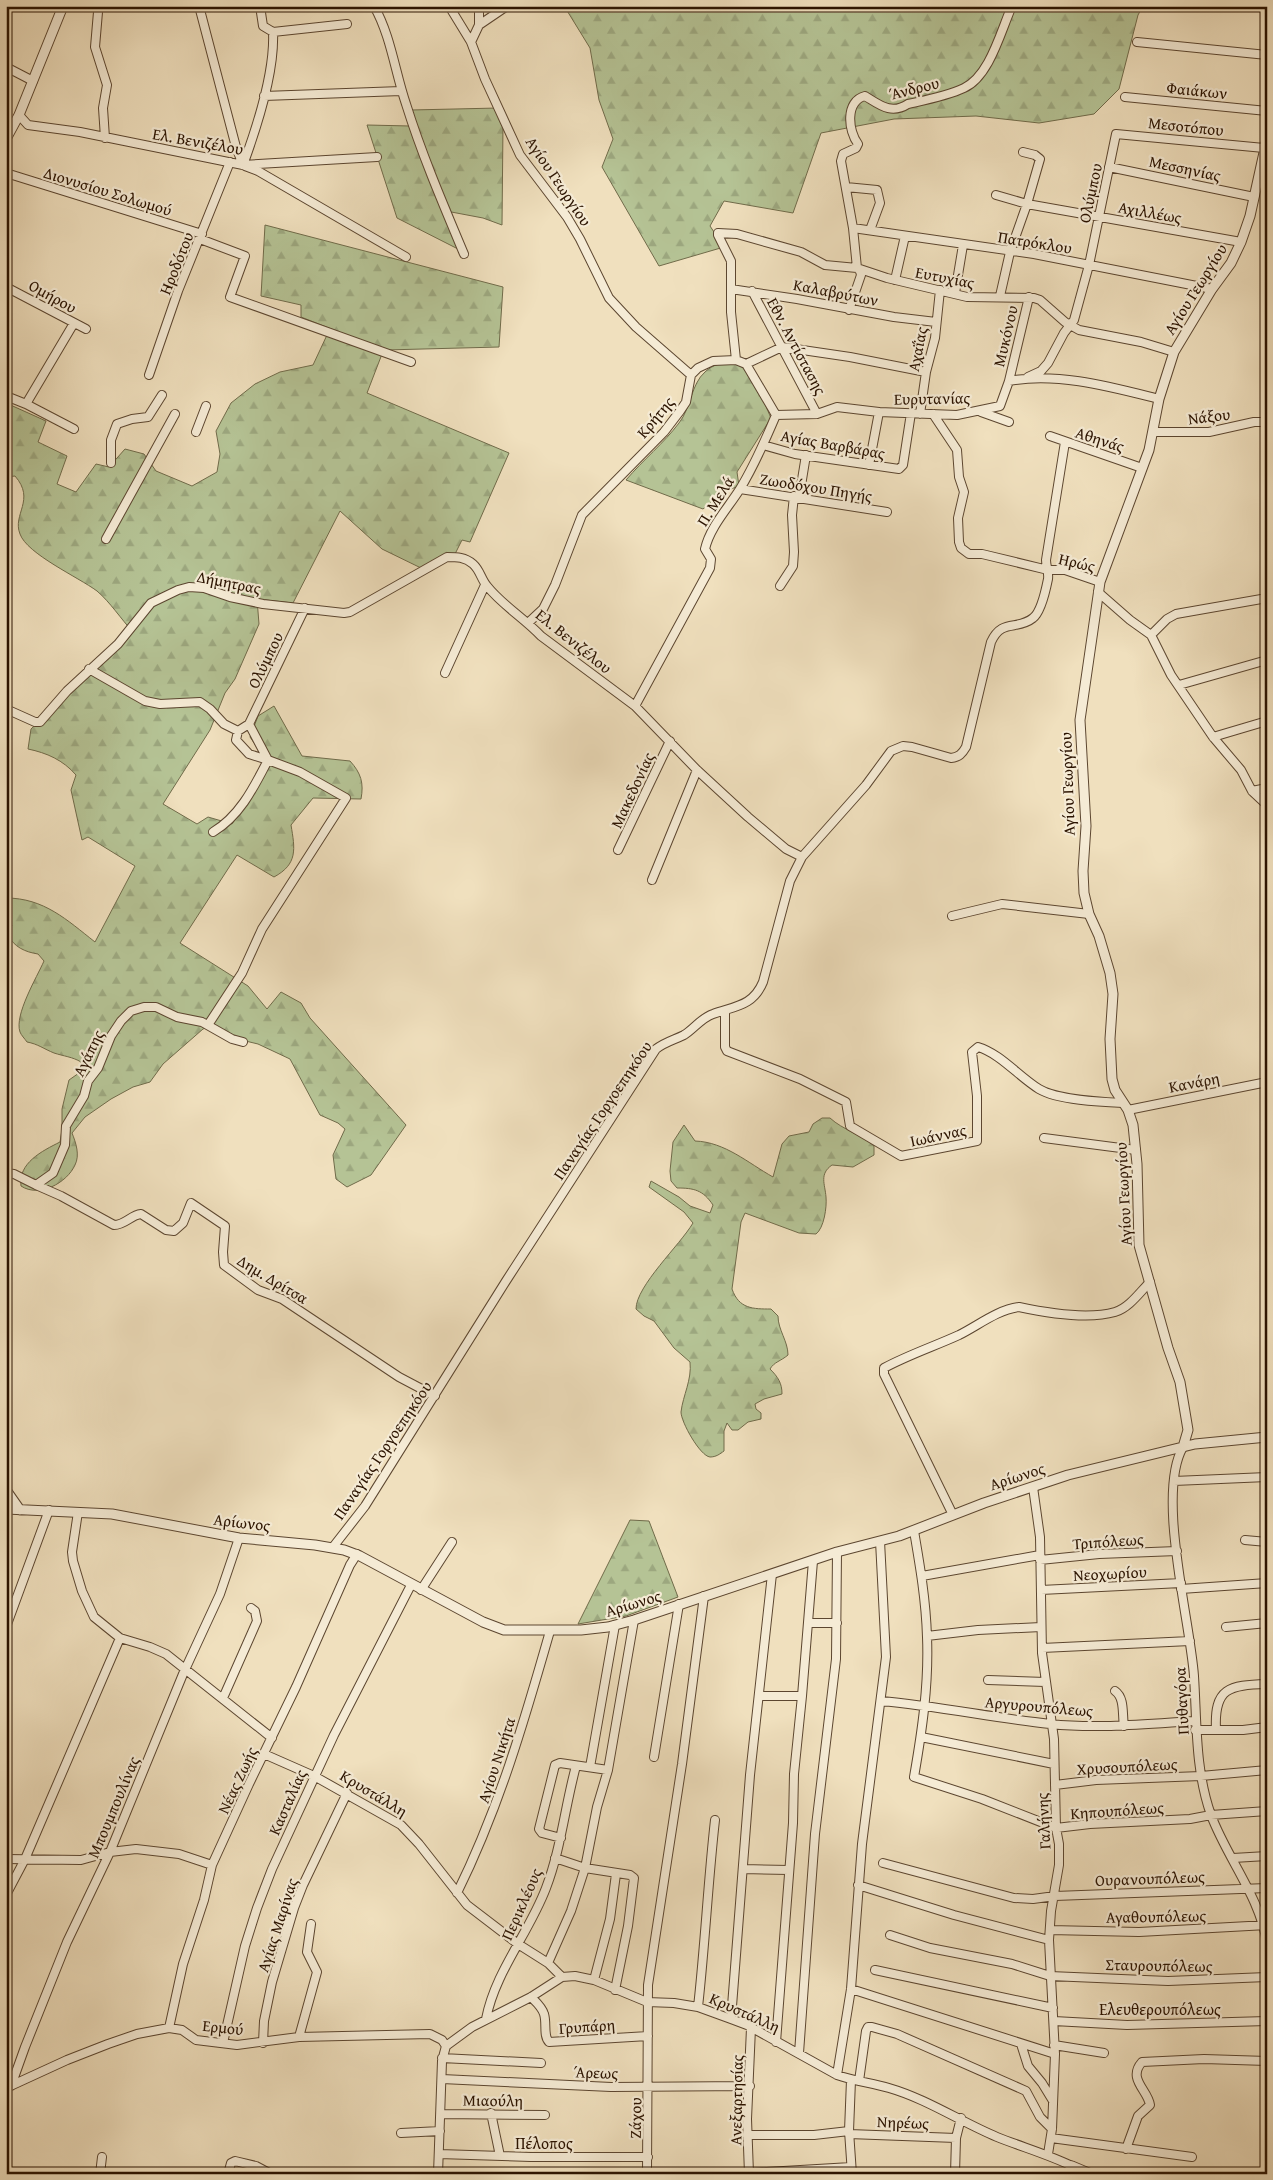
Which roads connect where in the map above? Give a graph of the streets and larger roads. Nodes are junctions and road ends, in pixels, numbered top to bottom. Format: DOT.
graph roads {
  1 [pos="63,6"];
  2 [pos="199,6"];
  3 [pos="260,6"];
  4 [pos="374,6"];
  5 [pos="449,6"];
  6 [pos="479,6"];
  7 [pos="507,6"];
  8 [pos="1012,6"];
  9 [pos="98,12"];
  10 [pos="347,24"];
  11 [pos="479,25"];
  12 [pos="273,32"];
  13 [pos="471,42"];
  14 [pos="1137,42"];
  15 [pos="1267,55"];
  16 [pos="6,67"];
  17 [pos="33,81"];
  18 [pos="401,91"];
  19 [pos="264,96"];
  20 [pos="1125,97"];
  21 [pos="1267,111"];
  22 [pos="19,115"];
  23 [pos="105,138"];
  24 [pos="6,139"];
  25 [pos="1113,143"];
  26 [pos="1265,144"];
  27 [pos="1023,152"];
  28 [pos="377,157"];
  29 [pos="230,162"];
  30 [pos="243,165"];
  31 [pos="1110,167"];
  32 [pos="6,173"];
  33 [pos="846,187"];
  34 [pos="996,195"];
  35 [pos="1254,197"];
  36 [pos="1028,204"];
  37 [pos="1099,217"];
  38 [pos="853,228"];
  39 [pos="870,230"];
  40 [pos="201,236"];
  41 [pos="905,236"];
  42 [pos="1241,242"];
  43 [pos="963,245"];
  44 [pos="1010,252"];
  45 [pos="464,254"];
  46 [pos="406,258"];
  47 [pos="1089,265"];
  48 [pos="857,268"];
  49 [pos="895,280"];
  50 [pos="6,287"];
  51 [pos="731,289"];
  52 [pos="1212,289"];
  53 [pos="940,290"];
  54 [pos="752,291"];
  55 [pos="955,293"];
  56 [pos="1000,296"];
  57 [pos="1028,297"];
  58 [pos="849,310"];
  59 [pos="936,322"];
  60 [pos="74,323"];
  61 [pos="1071,326"];
  62 [pos="86,329"];
  63 [pos="782,348"];
  64 [pos="1174,352"];
  65 [pos="736,360"];
  66 [pos="411,362"];
  67 [pos="746,364"];
  68 [pos="926,372"];
  69 [pos="149,375"];
  70 [pos="691,375"];
  71 [pos="1028,377"];
  72 [pos="1009,381"];
  73 [pos="162,395"];
  74 [pos="6,396"];
  75 [pos="1159,398"];
  76 [pos="26,404"];
  77 [pos="206,406"];
  78 [pos="980,411"];
  79 [pos="879,412"];
  80 [pos="911,413"];
  81 [pos="175,414"];
  82 [pos="817,414"];
  83 [pos="920,414"];
  84 [pos="933,414"];
  85 [pos="776,416"];
  86 [pos="1009,422"];
  87 [pos="1267,422"];
  88 [pos="74,429"];
  89 [pos="196,432"];
  90 [pos="1154,432"];
  91 [pos="1050,436"];
  92 [pos="1065,442"];
  93 [pos="763,445"];
  94 [pos="806,455"];
  95 [pos="111,463"];
  96 [pos="869,465"];
  97 [pos="1142,468"];
  98 [pos="740,488"];
  99 [pos="796,497"];
  100 [pos="887,512"];
  101 [pos="106,539"];
  102 [pos="1048,570"];
  103 [pos="1100,582"];
  104 [pos="485,585"];
  105 [pos="780,586"];
  106 [pos="1098,592"];
  107 [pos="1267,598"];
  108 [pos="305,608"];
  109 [pos="528,623"];
  110 [pos="1151,635"];
  111 [pos="1267,660"];
  112 [pos="89,669"];
  113 [pos="445,673"];
  114 [pos="1179,685"];
  115 [pos="635,706"];
  116 [pos="6,710"];
  117 [pos="1267,721"];
  118 [pos="249,724"];
  119 [pos="238,731"];
  120 [pos="1213,737"];
  121 [pos="670,741"];
  122 [pos="268,760"];
  123 [pos="697,770"];
  124 [pos="1267,788"];
  125 [pos="1252,792"];
  126 [pos="1267,805"];
  127 [pos="213,832"];
  128 [pos="618,850"];
  129 [pos="802,857"];
  130 [pos="652,880"];
  131 [pos="1089,914"];
  132 [pos="952,916"];
  133 [pos="725,1012"];
  134 [pos="208,1025"];
  135 [pos="243,1042"];
  136 [pos="1267,1082"];
  137 [pos="1125,1107"];
  138 [pos="1044,1138"];
  139 [pos="1136,1150"];
  140 [pos="6,1173"];
  141 [pos="36,1185"];
  142 [pos="1150,1282"];
  143 [pos="435,1396"];
  144 [pos="1267,1437"];
  145 [pos="1183,1447"];
  146 [pos="1267,1478"];
  147 [pos="1174,1481"];
  148 [pos="1033,1487"];
  149 [pos="6,1490"];
  150 [pos="6,1510"];
  151 [pos="20,1510"];
  152 [pos="49,1510"];
  153 [pos="78,1512"];
  154 [pos="953,1515"];
  155 [pos="914,1531"];
  156 [pos="239,1538"];
  157 [pos="1245,1540"];
  158 [pos="880,1541"];
  159 [pos="452,1542"];
  160 [pos="1267,1542"];
  161 [pos="333,1547"];
  162 [pos="1177,1551"];
  163 [pos="837,1552"];
  164 [pos="357,1554"];
  165 [pos="1040,1558"];
  166 [pos="813,1561"];
  167 [pos="772,1574"];
  168 [pos="922,1576"];
  169 [pos="1267,1583"];
  170 [pos="411,1585"];
  171 [pos="1181,1586"];
  172 [pos="421,1590"];
  173 [pos="1041,1590"];
  174 [pos="704,1596"];
  175 [pos="679,1604"];
  176 [pos="251,1608"];
  177 [pos="634,1620"];
  178 [pos="808,1622"];
  179 [pos="1267,1623"];
  180 [pos="838,1624"];
  181 [pos="615,1625"];
  182 [pos="6,1627"];
  183 [pos="1041,1627"];
  184 [pos="1226,1627"];
  185 [pos="550,1631"];
  186 [pos="927,1636"];
  187 [pos="120,1638"];
  188 [pos="1190,1641"];
  189 [pos="1042,1648"];
  190 [pos="185,1671"];
  191 [pos="988,1680"];
  192 [pos="1045,1682"];
  193 [pos="1267,1684"];
  194 [pos="1115,1690"];
  195 [pos="759,1696"];
  196 [pos="802,1696"];
  197 [pos="223,1698"];
  198 [pos="881,1701"];
  199 [pos="924,1705"];
  200 [pos="1194,1721"];
  201 [pos="1052,1724"];
  202 [pos="1124,1726"];
  203 [pos="1267,1727"];
  204 [pos="1216,1729"];
  205 [pos="1195,1730"];
  206 [pos="921,1737"];
  207 [pos="272,1738"];
  208 [pos="264,1754"];
  209 [pos="654,1757"];
  210 [pos="1054,1764"];
  211 [pos="576,1766"];
  212 [pos="590,1767"];
  213 [pos="608,1770"];
  214 [pos="1267,1770"];
  215 [pos="314,1776"];
  216 [pos="1201,1776"];
  217 [pos="1055,1785"];
  218 [pos="347,1793"];
  219 [pos="1267,1812"];
  220 [pos="1211,1815"];
  221 [pos="716,1820"];
  222 [pos="1056,1828"];
  223 [pos="561,1838"];
  224 [pos="110,1852"];
  225 [pos="1267,1856"];
  226 [pos="555,1858"];
  227 [pos="1233,1858"];
  228 [pos="6,1859"];
  229 [pos="26,1859"];
  230 [pos="883,1863"];
  231 [pos="212,1865"];
  232 [pos="585,1868"];
  233 [pos="743,1869"];
  234 [pos="789,1870"];
  235 [pos="616,1874"];
  236 [pos="858,1885"];
  237 [pos="1247,1888"];
  238 [pos="1267,1888"];
  239 [pos="456,1893"];
  240 [pos="6,1895"];
  241 [pos="1055,1896"];
  242 [pos="311,1924"];
  243 [pos="1265,1925"];
  244 [pos="1050,1930"];
  245 [pos="890,1935"];
  246 [pos="1049,1940"];
  247 [pos="1267,1943"];
  248 [pos="518,1944"];
  249 [pos="548,1963"];
  250 [pos="875,1970"];
  251 [pos="1050,1976"];
  252 [pos="1267,1977"];
  253 [pos="562,1978"];
  254 [pos="594,1980"];
  255 [pos="851,1989"];
  256 [pos="615,1990"];
  257 [pos="531,1997"];
  258 [pos="647,2002"];
  259 [pos="698,2007"];
  260 [pos="1053,2008"];
  261 [pos="731,2019"];
  262 [pos="486,2020"];
  263 [pos="1054,2021"];
  264 [pos="1267,2021"];
  265 [pos="169,2028"];
  266 [pos="752,2028"];
  267 [pos="648,2036"];
  268 [pos="299,2037"];
  269 [pos="776,2042"];
  270 [pos="223,2043"];
  271 [pos="263,2043"];
  272 [pos="1021,2044"];
  273 [pos="1054,2045"];
  274 [pos="446,2046"];
  275 [pos="799,2053"];
  276 [pos="1104,2053"];
  277 [pos="1055,2054"];
  278 [pos="442,2058"];
  279 [pos="1267,2062"];
  280 [pos="541,2063"];
  281 [pos="837,2075"];
  282 [pos="442,2079"];
  283 [pos="855,2081"];
  284 [pos="750,2086"];
  285 [pos="9,2087"];
  286 [pos="649,2087"];
  287 [pos="1053,2101"];
  288 [pos="441,2114"];
  289 [pos="491,2114"];
  290 [pos="544,2115"];
  291 [pos="960,2118"];
  292 [pos="1052,2129"];
  293 [pos="440,2131"];
  294 [pos="849,2132"];
  295 [pos="401,2133"];
  296 [pos="747,2135"];
  297 [pos="956,2138"];
  298 [pos="1051,2138"];
  299 [pos="1126,2149"];
  300 [pos="440,2154"];
  301 [pos="1048,2154"];
  302 [pos="6,2155"];
  303 [pos="500,2156"];
  304 [pos="102,2157"];
  305 [pos="648,2157"];
  306 [pos="1192,2157"];
  307 [pos="6,2162"];
  308 [pos="229,2170"];
  309 [pos="252,2170"];
  310 [pos="851,2170"];
  311 [pos="1070,2170"];
  312 [pos="750,2173"];
  313 [pos="100,2174"];
  314 [pos="271,2174"];
  315 [pos="438,2174"];
  316 [pos="647,2174"];
  317 [pos="955,2174"];
  318 [pos="1091,2174"];
  1 -- 17 [label="street"];
  2 -- 30 [label="street"];
  3 -- 12 [label="street"];
  4 -- 18 [label="street"];
  5 -- 13 [label="street, Αγίου Γεωργίου"];
  6 -- 11 [label="street"];
  7 -- 11 [label="street"];
  8 -- 33 [label="street, Άνδρου"];
  9 -- 23 [label="street"];
  10 -- 12 [label="street"];
  11 -- 13 [label="street"];
  12 -- 19 [label="street"];
  13 -- 70 [label="street, Αγίου Γεωργίου"];
  14 -- 15 [label="street"];
  16 -- 17 [label="street"];
  17 -- 22 [label="street"];
  18 -- 19 [label="street"];
  18 -- 45 [label="street"];
  19 -- 30 [label="street"];
  20 -- 21 [label="street, Φαιάκων"];
  22 -- 23 [label="street, Ελ. Βενιζέλου"];
  22 -- 24 [label="street"];
  23 -- 29 [label="street, Ελ. Βενιζέλου"];
  25 -- 26 [label="street, Μεσοτόπου"];
  25 -- 31 [label="street, Ολύμπου"];
  26 -- 35 [label="street, Αγίου Γεωργίου"];
  27 -- 36 [label="street"];
  28 -- 30 [label="street, Ελ. Βενιζέλου"];
  29 -- 30 [label="street, Ελ. Βενιζέλου"];
  29 -- 40 [label="street, Ηροδότου"];
  30 -- 46 [label="street"];
  31 -- 35 [label="street, Μεσσηνίας"];
  31 -- 37 [label="street, Ολύμπου"];
  32 -- 40 [label="street, Διονυσίου Σολωμού"];
  33 -- 38 [label="street, Άνδρου"];
  33 -- 39 [label="street"];
  34 -- 36 [label="street, Αχιλλέως"];
  35 -- 42 [label="street, Αγίου Γεωργίου"];
  36 -- 37 [label="street, Αχιλλέως"];
  36 -- 44 [label="street"];
  37 -- 42 [label="street, Αχιλλέως"];
  37 -- 47 [label="street, Ολύμπου"];
  38 -- 39 [label="street, Πατρόκλου"];
  38 -- 48 [label="street, Άνδρου"];
  39 -- 41 [label="street, Πατρόκλου"];
  40 -- 66 [label="street, Διονυσίου Σολωμού"];
  40 -- 69 [label="street, Ηροδότου"];
  41 -- 43 [label="street, Πατρόκλου"];
  41 -- 49 [label="street"];
  42 -- 52 [label="street, Αγίου Γεωργίου"];
  43 -- 44 [label="street, Πατρόκλου"];
  43 -- 55 [label="street"];
  44 -- 47 [label="street, Πατρόκλου"];
  44 -- 56 [label="street"];
  47 -- 52 [label="street, Πατρόκλου"];
  47 -- 61 [label="street, Ολύμπου"];
  48 -- 49 [label="street, Ευτυχίας"];
  48 -- 51 [label="street, Ευτυχίας"];
  48 -- 58 [label="street, Άνδρου"];
  49 -- 53 [label="street, Ευτυχίας"];
  50 -- 60 [label="street, Ομήρου"];
  51 -- 54 [label="street, Καλαβρύτων"];
  51 -- 65 [label="street"];
  52 -- 64 [label="street, Αγίου Γεωργίου"];
  53 -- 55 [label="street, Ευτυχίας"];
  53 -- 59 [label="street, Αχαΐας"];
  54 -- 58 [label="street, Καλαβρύτων"];
  54 -- 63 [label="street, Εθν. Αντίστασης"];
  55 -- 56 [label="street, Ευτυχίας"];
  56 -- 57 [label="street, Ευτυχίας"];
  57 -- 61 [label="street, Ευτυχίας"];
  57 -- 72 [label="street, Μυκόνου"];
  58 -- 59 [label="street, Καλαβρύτων"];
  59 -- 68 [label="street, Αχαΐας"];
  60 -- 62 [label="street, Ομήρου"];
  60 -- 76 [label="street"];
  61 -- 64 [label="street, Ευτυχίας"];
  61 -- 71 [label="street, Ολύμπου"];
  63 -- 67 [label="street"];
  63 -- 68 [label="street"];
  63 -- 82 [label="street, Εθν. Αντίστασης"];
  64 -- 75 [label="street, Αγίου Γεωργίου"];
  65 -- 67 [label="street"];
  65 -- 70 [label="street"];
  67 -- 85 [label="street"];
  68 -- 83 [label="street, Αχαΐας"];
  70 -- 109 [label="street, Κρήτης"];
  71 -- 72 [label="street"];
  71 -- 75 [label="street"];
  72 -- 78 [label="street, Ευρυτανίας"];
  73 -- 95 [label="street"];
  74 -- 76 [label="street"];
  75 -- 90 [label="street, Αγίου Γεωργίου"];
  76 -- 88 [label="street"];
  77 -- 89 [label="street"];
  78 -- 84 [label="street, Ευρυτανίας"];
  78 -- 86 [label="street"];
  79 -- 80 [label="street, Ευρυτανίας"];
  79 -- 82 [label="street, Ευρυτανίας"];
  79 -- 96 [label="street"];
  80 -- 83 [label="street, Ευρυτανίας"];
  80 -- 96 [label="street, Αγίας Βαρβάρας"];
  81 -- 101 [label="street"];
  82 -- 85 [label="street, Ευρυτανίας"];
  83 -- 84 [label="street, Ευρυτανίας"];
  84 -- 102 [label="street, Ηρώς"];
  85 -- 93 [label="street, Π. Μελά"];
  87 -- 90 [label="street, Νάξου"];
  90 -- 97 [label="street, Αγίου Γεωργίου"];
  91 -- 92 [label="street, Αθηνάς"];
  92 -- 97 [label="street, Αθηνάς"];
  92 -- 102 [label="street, Παναγίας Γοργοεπηκόου"];
  93 -- 94 [label="street, Αγίας Βαρβάρας"];
  93 -- 98 [label="street, Π. Μελά"];
  94 -- 96 [label="street, Αγίας Βαρβάρας"];
  94 -- 99 [label="street"];
  97 -- 103 [label="street, Αγίου Γεωργίου"];
  98 -- 99 [label="street, Ζωοδόχου Πηγής"];
  98 -- 115 [label="street, Π. Μελά"];
  99 -- 100 [label="street, Ζωοδόχου Πηγής"];
  99 -- 105 [label="street"];
  102 -- 103 [label="street, Ηρώς"];
  102 -- 129 [label="street, Παναγίας Γοργοεπηκόου"];
  103 -- 106 [label="street, Αγίου Γεωργίου"];
  104 -- 108 [label="street, Ελ. Βενιζέλου"];
  104 -- 109 [label="street, Ελ. Βενιζέλου"];
  104 -- 113 [label="street"];
  106 -- 110 [label="street"];
  106 -- 131 [label="street, Αγίου Γεωργίου"];
  107 -- 110 [label="street"];
  108 -- 112 [label="street, Δήμητρας"];
  108 -- 118 [label="street, Ολύμπου"];
  109 -- 115 [label="street, Ελ. Βενιζέλου"];
  110 -- 114 [label="street"];
  111 -- 114 [label="street"];
  112 -- 116 [label="street"];
  112 -- 119 [label="street"];
  114 -- 120 [label="street"];
  115 -- 121 [label="street, Ελ. Βενιζέλου"];
  117 -- 120 [label="street"];
  118 -- 119 [label="street"];
  118 -- 122 [label="street"];
  119 -- 122 [label="street"];
  120 -- 125 [label="street"];
  121 -- 123 [label="street, Ελ. Βενιζέλου"];
  121 -- 128 [label="street, Μακεδονίας"];
  122 -- 127 [label="street"];
  122 -- 134 [label="street"];
  123 -- 129 [label="street, Ελ. Βενιζέλου"];
  123 -- 130 [label="street"];
  124 -- 125 [label="street"];
  125 -- 126 [label="street"];
  129 -- 133 [label="street, Παναγίας Γοργοεπηκόου"];
  131 -- 132 [label="street"];
  131 -- 137 [label="street, Αγίου Γεωργίου"];
  133 -- 137 [label="street, Ιωάννας"];
  133 -- 143 [label="street, Παναγίας Γοργοεπηκόου"];
  134 -- 135 [label="street, Αγάπης"];
  134 -- 141 [label="street, Αγάπης"];
  136 -- 137 [label="street, Κανάρη"];
  137 -- 139 [label="street, Αγίου Γεωργίου"];
  138 -- 139 [label="street"];
  139 -- 142 [label="street, Αγίου Γεωργίου"];
  140 -- 141 [label="street"];
  141 -- 143 [label="street, Δημ. Δρίτσα"];
  142 -- 145 [label="street, Αγίου Γεωργίου"];
  142 -- 154 [label="street"];
  143 -- 161 [label="street, Παναγίας Γοργοεπηκόου"];
  144 -- 145 [label="street, Αρίωνος"];
  145 -- 147 [label="street, Πυθαγόρα"];
  145 -- 148 [label="street, Αρίωνος"];
  146 -- 147 [label="street"];
  147 -- 162 [label="street, Πυθαγόρα"];
  148 -- 154 [label="street, Αρίωνος"];
  148 -- 165 [label="street, Γαλήνης"];
  149 -- 151 [label="street"];
  150 -- 151 [label="street, Αρίωνος"];
  151 -- 152 [label="street, Αρίωνος"];
  152 -- 153 [label="street, Αρίωνος"];
  152 -- 182 [label="street"];
  153 -- 156 [label="street, Αρίωνος"];
  153 -- 187 [label="street"];
  154 -- 155 [label="street, Αρίωνος"];
  155 -- 158 [label="street, Αρίωνος"];
  155 -- 168 [label="street"];
  156 -- 161 [label="street, Αρίωνος"];
  156 -- 190 [label="street, Μπουμπουλίνας"];
  157 -- 160 [label="street"];
  158 -- 163 [label="street, Αρίωνος"];
  158 -- 198 [label="street"];
  159 -- 172 [label="street"];
  161 -- 164 [label="street, Αρίωνος"];
  162 -- 165 [label="street, Τριπόλεως"];
  162 -- 171 [label="street, Πυθαγόρα"];
  163 -- 166 [label="street, Αρίωνος"];
  163 -- 180 [label="street"];
  164 -- 170 [label="street, Αρίωνος"];
  164 -- 207 [label="street, Νέας Ζωής"];
  165 -- 168 [label="street, Τριπόλεως"];
  165 -- 173 [label="street, Γαλήνης"];
  166 -- 167 [label="street, Αρίωνος"];
  166 -- 178 [label="street"];
  167 -- 174 [label="street, Αρίωνος"];
  167 -- 195 [label="street"];
  168 -- 186 [label="street"];
  169 -- 171 [label="street, Νεοχωρίου"];
  170 -- 172 [label="street, Αρίωνος"];
  170 -- 215 [label="street, Κασταλίας"];
  171 -- 173 [label="street, Νεοχωρίου"];
  171 -- 188 [label="street, Πυθαγόρα"];
  172 -- 185 [label="street, Αρίωνος"];
  173 -- 183 [label="street, Γαλήνης"];
  174 -- 175 [label="street, Αρίωνος"];
  174 -- 258 [label="street, Ζάχου"];
  175 -- 177 [label="street, Αρίωνος"];
  175 -- 209 [label="street"];
  176 -- 197 [label="street"];
  177 -- 181 [label="street, Αρίωνος"];
  177 -- 213 [label="street"];
  178 -- 180 [label="street"];
  178 -- 196 [label="street"];
  179 -- 184 [label="street"];
  180 -- 275 [label="street"];
  181 -- 185 [label="street, Αρίωνος"];
  181 -- 212 [label="street"];
  183 -- 186 [label="street"];
  183 -- 189 [label="street, Γαλήνης"];
  185 -- 239 [label="street, Αγίου Νικήτα"];
  186 -- 199 [label="street"];
  187 -- 190 [label="street"];
  187 -- 229 [label="street"];
  188 -- 189 [label="street"];
  188 -- 200 [label="street, Πυθαγόρα"];
  189 -- 192 [label="street, Γαλήνης"];
  190 -- 197 [label="street"];
  190 -- 224 [label="street, Μπουμπουλίνας"];
  191 -- 192 [label="street"];
  192 -- 201 [label="street, Γαλήνης"];
  193 -- 204 [label="street"];
  194 -- 202 [label="street"];
  195 -- 196 [label="street"];
  195 -- 233 [label="street"];
  196 -- 234 [label="street"];
  197 -- 207 [label="street"];
  198 -- 199 [label="street, Αργυρουπόλεως"];
  198 -- 236 [label="street"];
  199 -- 201 [label="street, Αργυρουπόλεως"];
  199 -- 206 [label="street"];
  200 -- 202 [label="street, Αργυρουπόλεως"];
  200 -- 205 [label="street, Πυθαγόρα"];
  201 -- 202 [label="street, Αργυρουπόλεως"];
  201 -- 210 [label="street, Γαλήνης"];
  203 -- 204 [label="street"];
  204 -- 205 [label="street"];
  205 -- 216 [label="street, Πυθαγόρα"];
  206 -- 210 [label="street"];
  206 -- 222 [label="street, Κηπουπόλεως"];
  207 -- 208 [label="street, Νέας Ζωής"];
  208 -- 215 [label="street, Κρυστάλλη"];
  208 -- 231 [label="street, Νέας Ζωής"];
  210 -- 217 [label="street, Γαλήνης"];
  211 -- 212 [label="street"];
  211 -- 223 [label="street, Περικλέους"];
  211 -- 223 [label="street"];
  212 -- 213 [label="street"];
  213 -- 232 [label="street"];
  214 -- 216 [label="street, Χρυσουπόλεως"];
  215 -- 218 [label="street, Κρυστάλλη"];
  215 -- 270 [label="street, Κασταλίας"];
  216 -- 217 [label="street, Χρυσουπόλεως"];
  216 -- 220 [label="street, Πυθαγόρα"];
  217 -- 222 [label="street, Γαλήνης"];
  218 -- 239 [label="street, Κρυστάλλη"];
  218 -- 271 [label="street, Αγίας Μαρίνας"];
  219 -- 220 [label="street, Κηπουπόλεως"];
  220 -- 222 [label="street, Κηπουπόλεως"];
  220 -- 227 [label="street, Πυθαγόρα"];
  221 -- 259 [label="street"];
  222 -- 241 [label="street, Γαλήνης"];
  223 -- 226 [label="street, Περικλέους"];
  224 -- 229 [label="street"];
  224 -- 231 [label="street"];
  224 -- 285 [label="street, Μπουμπουλίνας"];
  225 -- 227 [label="street"];
  226 -- 232 [label="street"];
  226 -- 248 [label="street, Περικλέους"];
  227 -- 237 [label="street, Πυθαγόρα"];
  228 -- 229 [label="street"];
  229 -- 240 [label="street"];
  230 -- 241 [label="street, Ουρανουπόλεως"];
  231 -- 265 [label="street, Νέας Ζωής"];
  232 -- 235 [label="street"];
  232 -- 249 [label="street"];
  233 -- 234 [label="street"];
  233 -- 261 [label="street"];
  234 -- 269 [label="street"];
  235 -- 254 [label="street"];
  235 -- 256 [label="street"];
  236 -- 246 [label="street"];
  236 -- 255 [label="street"];
  237 -- 238 [label="street, Ουρανουπόλεως"];
  237 -- 241 [label="street, Ουρανουπόλεως"];
  237 -- 243 [label="street, Πυθαγόρα"];
  239 -- 248 [label="street, Κρυστάλλη"];
  241 -- 244 [label="street, Γαλήνης"];
  242 -- 268 [label="street"];
  243 -- 244 [label="street, Αγαθουπόλεως"];
  243 -- 247 [label="street, Πυθαγόρα"];
  244 -- 246 [label="street, Γαλήνης"];
  245 -- 251 [label="street, Σταυρουπόλεως"];
  246 -- 251 [label="street, Γαλήνης"];
  248 -- 249 [label="street, Κρυστάλλη"];
  248 -- 262 [label="street, Περικλέους"];
  249 -- 253 [label="street, Κρυστάλλη"];
  250 -- 260 [label="street"];
  251 -- 252 [label="street, Σταυρουπόλεως"];
  251 -- 260 [label="street, Γαλήνης"];
  253 -- 254 [label="street, Κρυστάλλη"];
  253 -- 257 [label="street"];
  254 -- 256 [label="street, Κρυστάλλη"];
  255 -- 272 [label="street"];
  255 -- 281 [label="street"];
  256 -- 258 [label="street, Κρυστάλλη"];
  257 -- 262 [label="street"];
  257 -- 267 [label="street, Γρυπάρη"];
  258 -- 259 [label="street, Κρυστάλλη"];
  258 -- 267 [label="street, Ζάχου"];
  259 -- 261 [label="street, Κρυστάλλη"];
  260 -- 263 [label="street, Γαλήνης"];
  261 -- 266 [label="street, Κρυστάλλη"];
  262 -- 274 [label="street"];
  263 -- 264 [label="street, Ελευθερουπόλεως"];
  263 -- 273 [label="street, Γαλήνης"];
  265 -- 270 [label="street, Ερμού"];
  265 -- 285 [label="street"];
  266 -- 269 [label="street, Κρυστάλλη"];
  266 -- 284 [label="street, Ανεξαρτησίας"];
  267 -- 286 [label="street, Ζάχου"];
  268 -- 271 [label="street, Ερμού"];
  268 -- 274 [label="street, Ερμού"];
  269 -- 275 [label="street, Κρυστάλλη"];
  270 -- 271 [label="street, Ερμού"];
  272 -- 277 [label="street"];
  272 -- 287 [label="street"];
  273 -- 276 [label="street"];
  273 -- 277 [label="street, Γαλήνης"];
  274 -- 278 [label="street"];
  275 -- 281 [label="street, Κρυστάλλη"];
  277 -- 287 [label="street, Γαλήνης"];
  278 -- 280 [label="street"];
  278 -- 282 [label="street"];
  279 -- 299 [label="street"];
  281 -- 283 [label="street, Κρυστάλλη"];
  282 -- 286 [label="street, Άρεως"];
  282 -- 288 [label="street"];
  283 -- 291 [label="street, Κρυστάλλη"];
  283 -- 292 [label="street"];
  283 -- 294 [label="street"];
  284 -- 286 [label="street, Άρεως"];
  284 -- 296 [label="street, Ανεξαρτησίας"];
  286 -- 305 [label="street, Ζάχου"];
  287 -- 292 [label="street, Γαλήνης"];
  288 -- 289 [label="street, Μιαούλη"];
  288 -- 293 [label="street"];
  289 -- 290 [label="street, Μιαούλη"];
  289 -- 303 [label="street"];
  291 -- 297 [label="street"];
  291 -- 301 [label="street, Κρυστάλλη"];
  292 -- 298 [label="street, Γαλήνης"];
  293 -- 295 [label="street"];
  293 -- 300 [label="street"];
  294 -- 296 [label="street, Νηρέως"];
  294 -- 297 [label="street, Νηρέως"];
  294 -- 310 [label="street"];
  296 -- 312 [label="street, Ανεξαρτησίας"];
  297 -- 317 [label="street"];
  298 -- 299 [label="street"];
  298 -- 301 [label="street, Γαλήνης"];
  299 -- 306 [label="street"];
  300 -- 303 [label="street, Πέλοπος"];
  300 -- 315 [label="street"];
  301 -- 311 [label="street, Κρυστάλλη"];
  302 -- 307 [label="street"];
  303 -- 305 [label="street, Πέλοπος"];
  304 -- 313 [label="street"];
  305 -- 316 [label="street, Ζάχου"];
  308 -- 309 [label="street"];
  309 -- 314 [label="street"];
  310 -- 312 [label="street"];
  311 -- 318 [label="street, Κρυστάλλη"];
}
